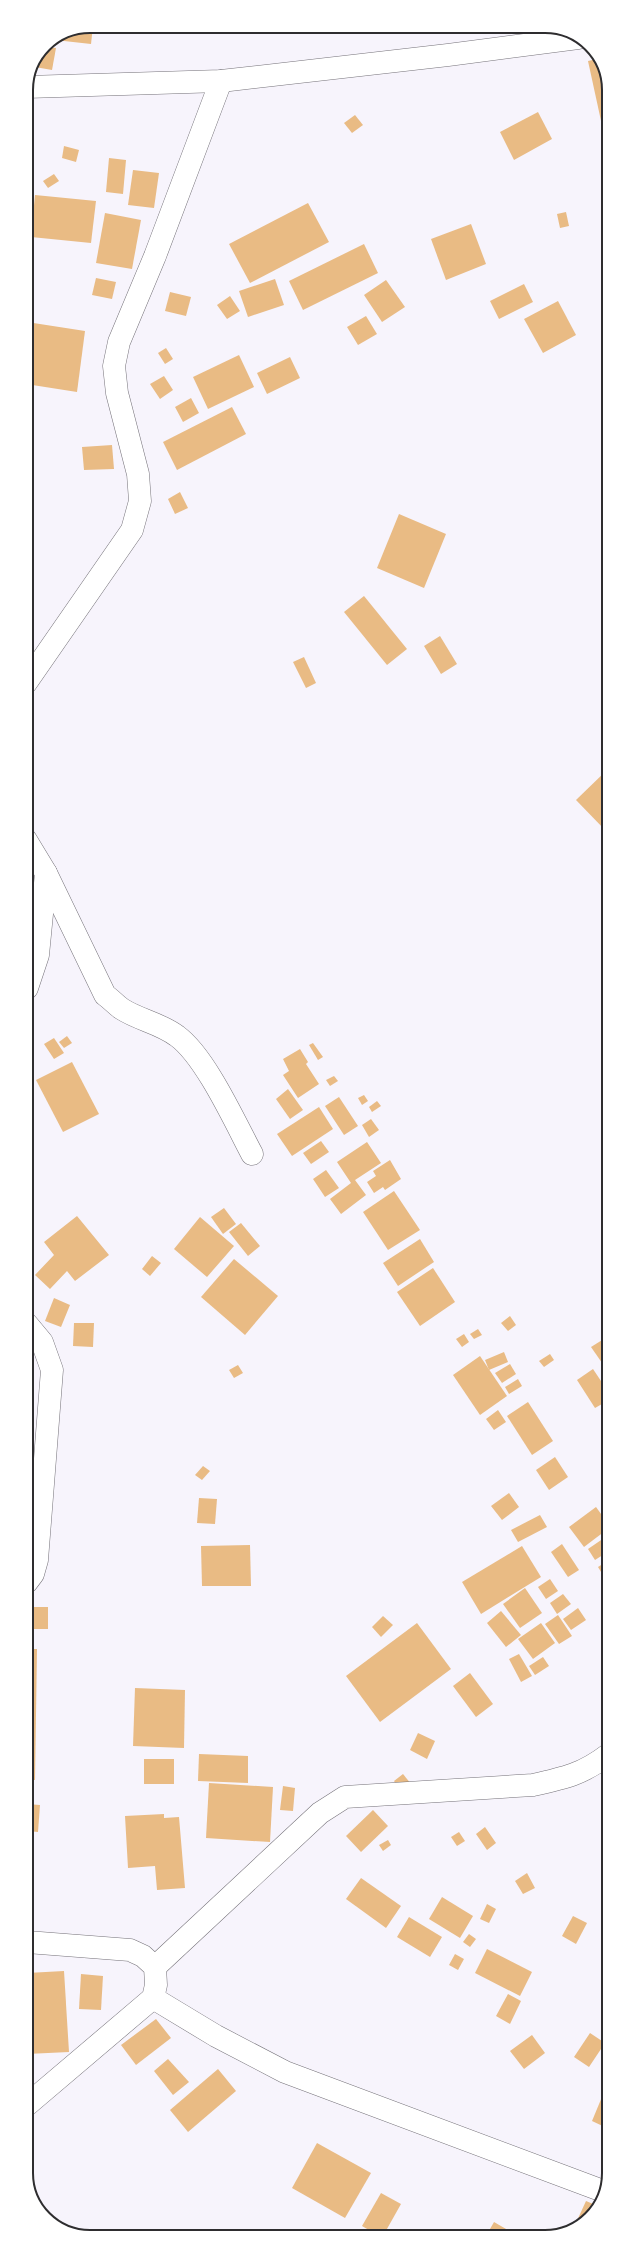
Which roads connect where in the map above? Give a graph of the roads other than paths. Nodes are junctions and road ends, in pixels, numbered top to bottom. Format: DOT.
graph roads {
  1 [pos="570,39"];
  2 [pos="221,81"];
  3 [pos="33,87"];
  4 [pos="33,673"];
  5 [pos="33,852"];
  6 [pos="46,873"];
  7 [pos="33,969"];
  8 [pos="252,1154"];
  9 [pos="33,1331"];
  10 [pos="33,1574"];
  11 [pos="602,1759"];
  12 [pos="33,1942"];
  13 [pos="155,1967"];
  14 [pos="153,1998"];
  15 [pos="33,2100"];
  16 [pos="599,2191"];
  1 -- 2 [label="street"];
  2 -- 3 [label="street"];
  2 -- 4 [label="street"];
  5 -- 6 [label="street"];
  6 -- 7 [label="street"];
  6 -- 8 [label="street"];
  9 -- 10 [label="street"];
  11 -- 13 [label="street"];
  12 -- 13 [label="street"];
  13 -- 14 [label="street"];
  14 -- 15 [label="street"];
  14 -- 16 [label="street"];
}
